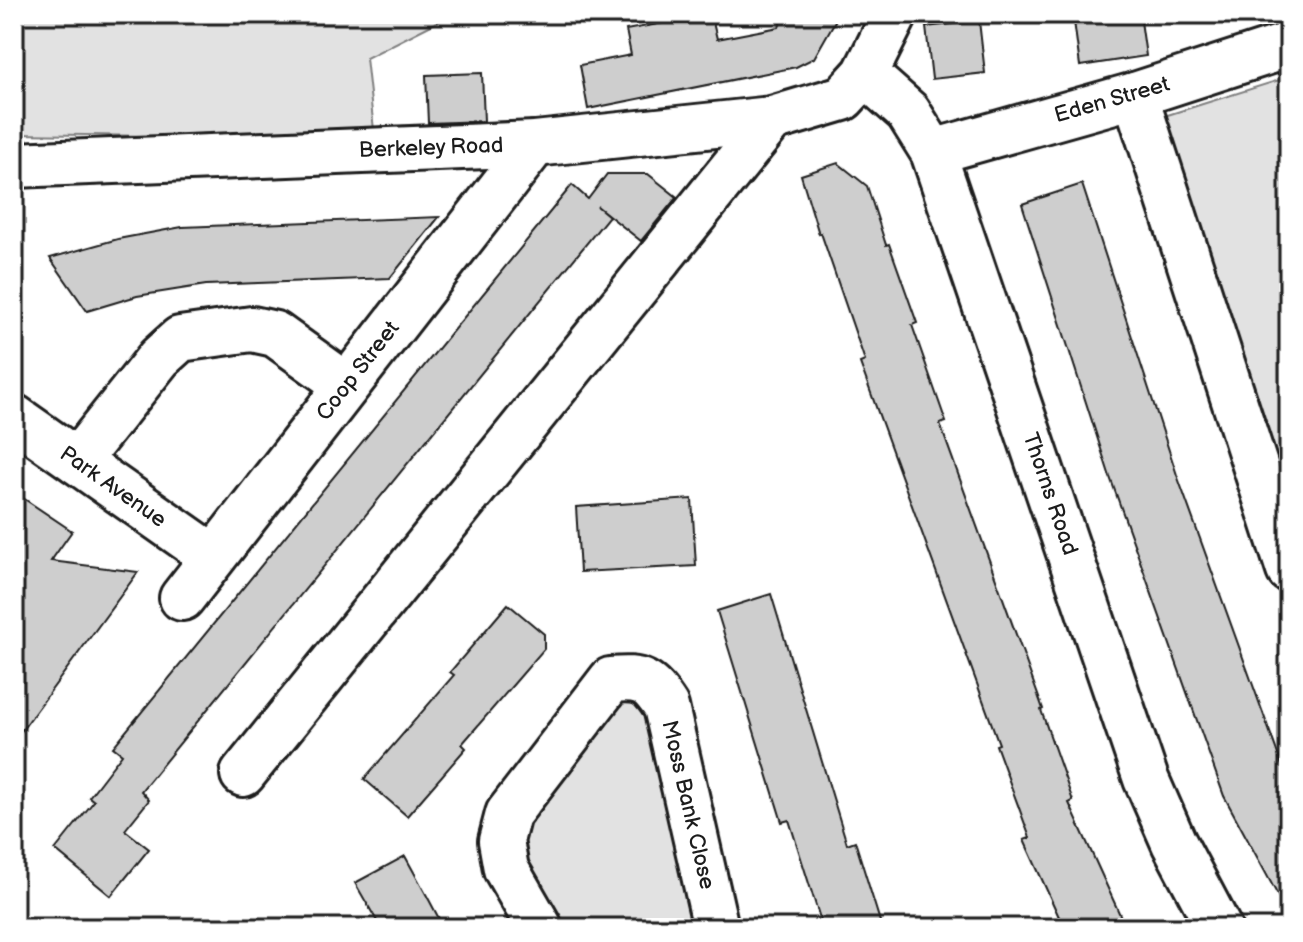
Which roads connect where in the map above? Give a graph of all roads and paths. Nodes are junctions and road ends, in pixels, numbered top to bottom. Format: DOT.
graph roads {
  1 [pos="895,14"];
  2 [pos="1289,45"];
  3 [pos="854,86"];
  4 [pos="1135,95"];
  5 [pos="772,119"];
  6 [pos="535,144"];
  7 [pos="933,152"];
  8 [pos="14,165"];
  9 [pos="346,385"];
  10 [pos="14,417"];
  11 [pos="77,461"];
  12 [pos="212,556"];
  13 [pos="1289,570"];
  14 [pos="182,598"];
  15 [pos="243,774"];
  16 [pos="540,928"];
  17 [pos="716,928"];
  18 [pos="1219,928"];
  1 -- 3 [label="street"];
  2 -- 4 [label="street, Eden Street"];
  3 -- 5 [label="street, Berkeley Road"];
  3 -- 7 [label="street, Thorns Road"];
  4 -- 7 [label="street, Eden Street"];
  4 -- 13 [label="street"];
  5 -- 6 [label="street, Berkeley Road"];
  5 -- 15 [label="street"];
  6 -- 8 [label="street, Berkeley Road"];
  6 -- 9 [label="street, Coop Street"];
  7 -- 18 [label="street, Thorns Road"];
  9 -- 11 [label="street"];
  9 -- 12 [label="street, Coop Street"];
  10 -- 11 [label="street, Park Avenue"];
  11 -- 12 [label="street, Park Avenue"];
  12 -- 14 [label="street, Coop Street"];
  16 -- 17 [label="street, Moss Bank Close"];
}
